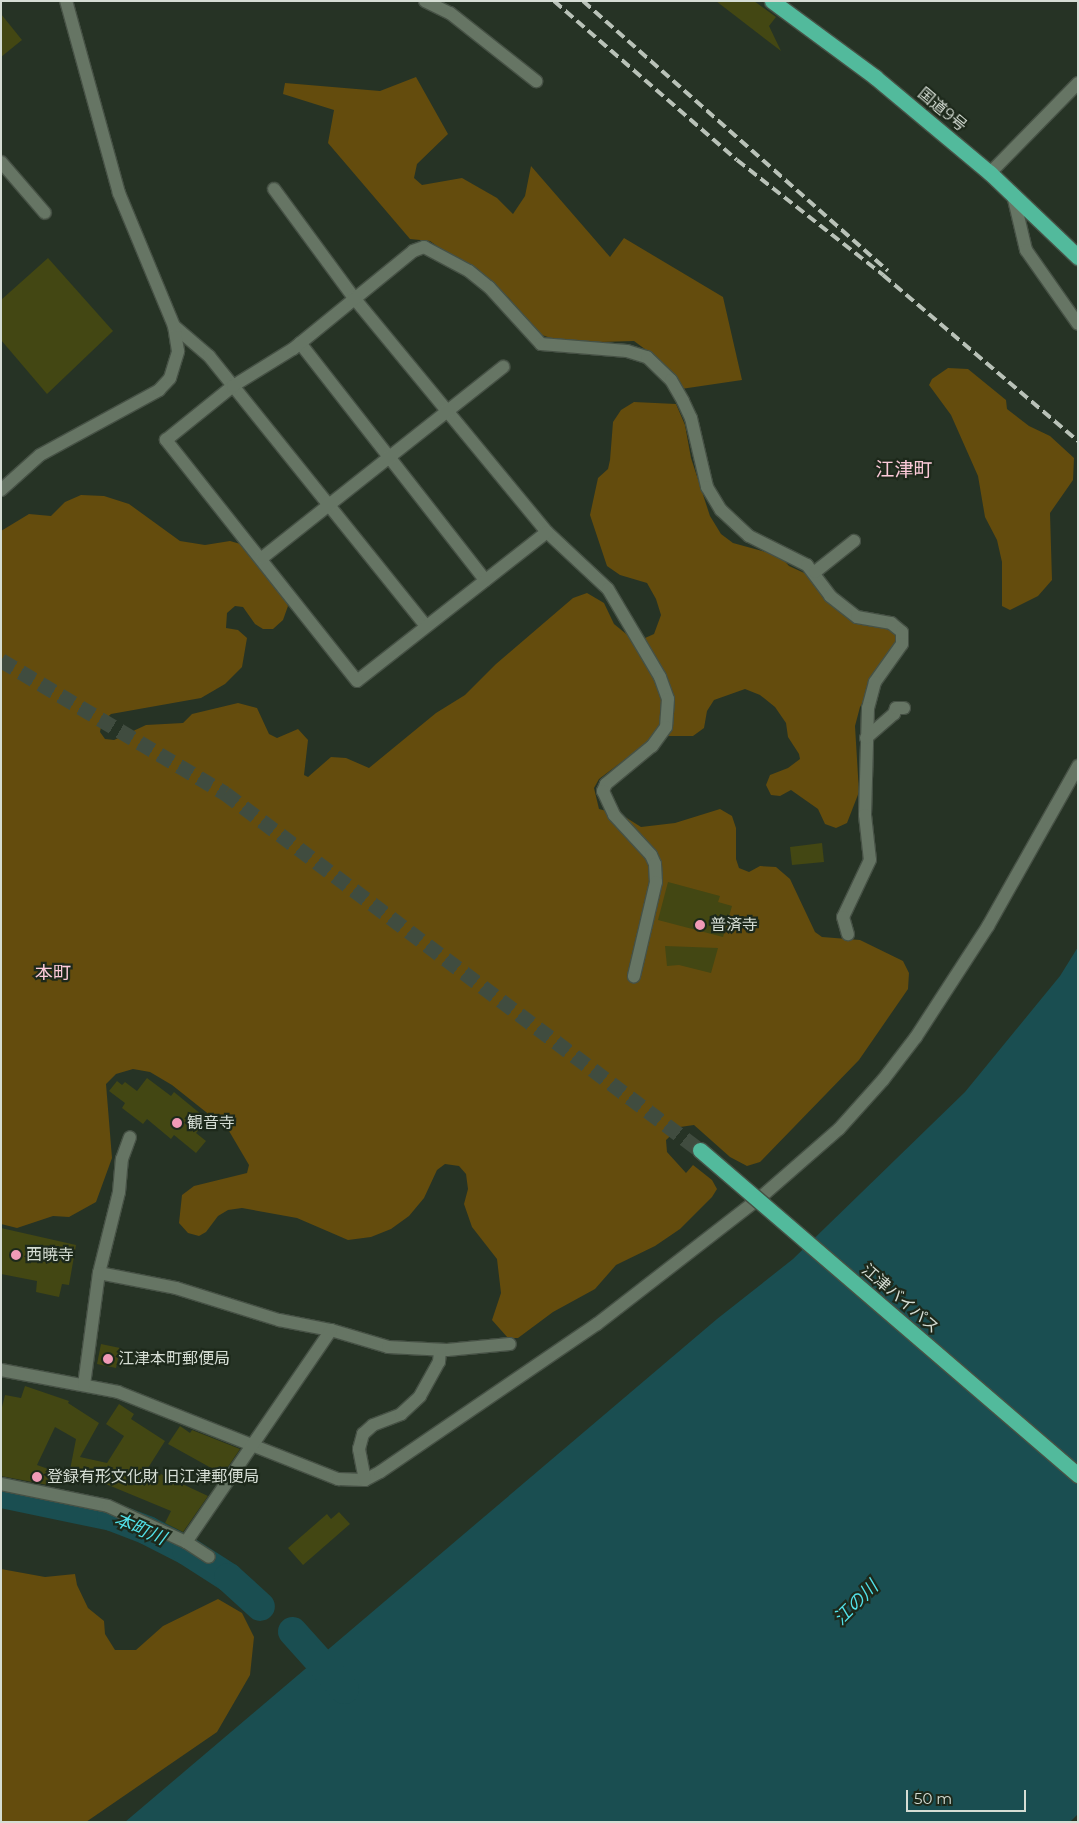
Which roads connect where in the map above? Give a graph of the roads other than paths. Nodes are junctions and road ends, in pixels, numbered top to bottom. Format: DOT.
graph roads {
  1 [pos="66,1"];
  2 [pos="425,1"];
  3 [pos="772,1"];
  4 [pos="536,81"];
  5 [pos="1078,82"];
  6 [pos="1,162"];
  7 [pos="990,173"];
  8 [pos="274,188"];
  9 [pos="1013,195"];
  10 [pos="46,212"];
  11 [pos="1078,257"];
  12 [pos="354,298"];
  13 [pos="1078,324"];
  14 [pos="174,326"];
  15 [pos="300,343"];
  16 [pos="504,367"];
  17 [pos="233,386"];
  18 [pos="448,411"];
  19 [pos="390,458"];
  20 [pos="1,490"];
  21 [pos="328,506"];
  22 [pos="547,532"];
  23 [pos="854,541"];
  24 [pos="262,558"];
  25 [pos="815,572"];
  26 [pos="485,580"];
  27 [pos="426,626"];
  28 [pos="904,708"];
  29 [pos="866,738"];
  30 [pos="1078,766"];
  31 [pos="848,934"];
  32 [pos="634,976"];
  33 [pos="130,1137"];
  34 [pos="700,1150"];
  35 [pos="761,1198"];
  36 [pos="99,1273"];
  37 [pos="331,1330"];
  38 [pos="510,1344"];
  39 [pos="440,1350"];
  40 [pos="1,1370"];
  41 [pos="84,1385"];
  42 [pos="993,1402"];
  43 [pos="1036,1438"];
  44 [pos="254,1445"];
  45 [pos="1074,1472"];
  46 [pos="365,1480"];
  47 [pos="1,1484"];
  48 [pos="186,1542"];
  49 [pos="209,1557"];
  1 -- 14 [label="street"];
  2 -- 4 [label="street"];
  3 -- 7 [label="highway, 国道9号"];
  5 -- 7 [label="street"];
  6 -- 10 [label="street"];
  7 -- 9 [label="highway, 国道9号"];
  8 -- 12 [label="street"];
  9 -- 11 [label="highway, 国道9号"];
  9 -- 13 [label="street"];
  12 -- 15 [label="street"];
  12 -- 18 [label="street"];
  12 -- 25 [label="street"];
  14 -- 17 [label="street"];
  14 -- 20 [label="street"];
  15 -- 17 [label="street"];
  15 -- 19 [label="street"];
  16 -- 18 [label="street"];
  17 -- 21 [label="street"];
  17 -- 24 [label="street"];
  18 -- 19 [label="street"];
  18 -- 22 [label="street"];
  19 -- 21 [label="street"];
  19 -- 26 [label="street"];
  21 -- 24 [label="street"];
  21 -- 27 [label="street"];
  22 -- 26 [label="street"];
  22 -- 32 [label="street"];
  23 -- 25 [label="street"];
  24 -- 27 [label="street"];
  25 -- 29 [label="street"];
  26 -- 27 [label="street"];
  28 -- 29 [label="street"];
  29 -- 31 [label="street"];
  30 -- 35 [label="street"];
  33 -- 36 [label="street"];
  34 -- 42 [label="highway, 江津バイパス, bridge"];
  35 -- 42 [label="street, bridge"];
  35 -- 46 [label="street"];
  36 -- 37 [label="street"];
  36 -- 41 [label="street"];
  37 -- 39 [label="street"];
  37 -- 44 [label="street"];
  38 -- 39 [label="street"];
  39 -- 46 [label="street"];
  40 -- 41 [label="street"];
  41 -- 44 [label="street"];
  42 -- 43 [label="street, bridge"];
  43 -- 45 [label="highway, bridge"];
  44 -- 46 [label="street"];
  44 -- 48 [label="street"];
  47 -- 48 [label="street"];
  48 -- 49 [label="street"];
}
